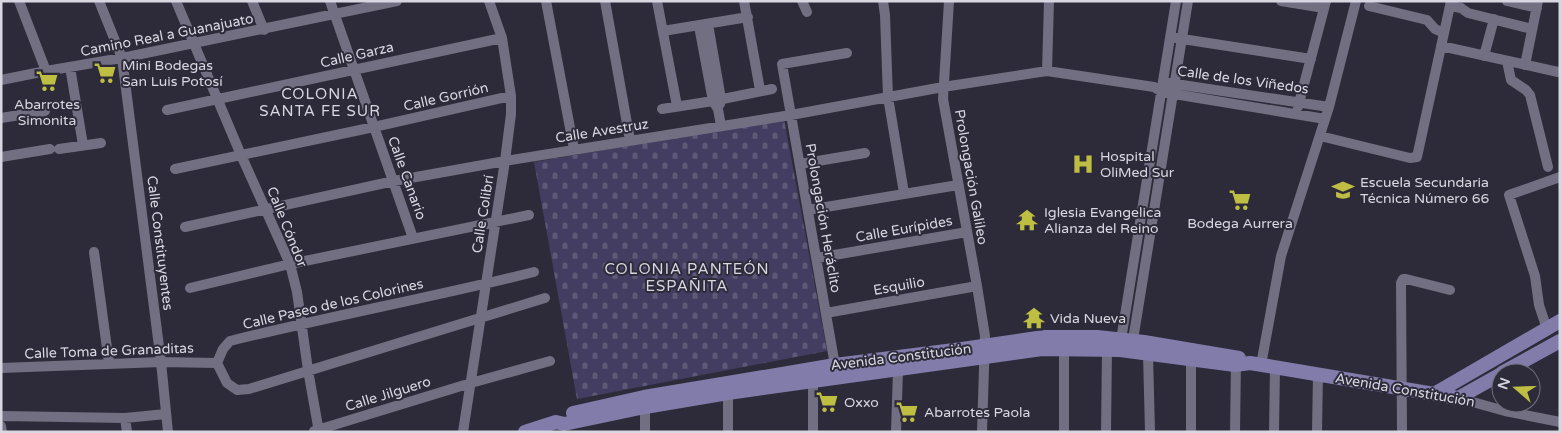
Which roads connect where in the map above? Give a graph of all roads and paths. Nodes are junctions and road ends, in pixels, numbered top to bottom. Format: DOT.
graph roads {
  1 [pos="19,1"];
  2 [pos="99,1"];
  3 [pos="176,1"];
  4 [pos="252,1"];
  5 [pos="330,1"];
  6 [pos="396,1"];
  7 [pos="489,1"];
  8 [pos="546,1"];
  9 [pos="605,1"];
  10 [pos="657,1"];
  11 [pos="744,1"];
  12 [pos="802,1"];
  13 [pos="883,1"];
  14 [pos="949,1"];
  15 [pos="1049,1"];
  16 [pos="1176,1"];
  17 [pos="1188,1"];
  18 [pos="1281,1"];
  19 [pos="1356,1"];
  20 [pos="1507,1"];
  21 [pos="1450,4"];
  22 [pos="1538,4"];
  23 [pos="1325,5"];
  24 [pos="1462,5"];
  25 [pos="1369,6"];
  26 [pos="807,12"];
  27 [pos="335,14"];
  28 [pos="748,17"];
  29 [pos="1494,19"];
  30 [pos="703,25"];
  31 [pos="1532,29"];
  32 [pos="264,30"];
  33 [pos="663,32"];
  34 [pos="1444,33"];
  35 [pos="1170,37"];
  36 [pos="502,38"];
  37 [pos="1182,39"];
  38 [pos="194,44"];
  39 [pos="1441,46"];
  40 [pos="847,53"];
  41 [pos="1484,56"];
  42 [pos="122,58"];
  43 [pos="1311,59"];
  44 [pos="1507,61"];
  45 [pos="1525,64"];
  46 [pos="70,67"];
  47 [pos="355,70"];
  48 [pos="46,71"];
  49 [pos="1047,71"];
  50 [pos="1558,72"];
  51 [pos="1,80"];
  52 [pos="943,87"];
  53 [pos="1160,87"];
  54 [pos="772,89"];
  55 [pos="1174,89"];
  56 [pos="760,90"];
  57 [pos="511,96"];
  58 [pos="888,97"];
  59 [pos="218,100"];
  60 [pos="1299,102"];
  61 [pos="718,103"];
  62 [pos="677,106"];
  63 [pos="1329,107"];
  64 [pos="662,109"];
  65 [pos="167,110"];
  66 [pos="44,111"];
  67 [pos="1296,114"];
  68 [pos="791,115"];
  69 [pos="1,118"];
  70 [pos="1326,118"];
  71 [pos="721,126"];
  72 [pos="374,127"];
  73 [pos="1320,136"];
  74 [pos="630,140"];
  75 [pos="101,143"];
  76 [pos="83,145"];
  77 [pos="574,149"];
  78 [pos="865,153"];
  79 [pos="241,156"];
  80 [pos="1,157"];
  81 [pos="505,161"];
  82 [pos="1151,161"];
  83 [pos="1162,163"];
  84 [pos="800,164"];
  85 [pos="1548,166"];
  86 [pos="175,168"];
  87 [pos="1560,177"];
  88 [pos="394,182"];
  89 [pos="958,184"];
  90 [pos="904,193"];
  91 [pos="266,209"];
  92 [pos="808,210"];
  93 [pos="529,215"];
  94 [pos="495,221"];
  95 [pos="185,228"];
  96 [pos="967,232"];
  97 [pos="414,238"];
  98 [pos="94,252"];
  99 [pos="816,258"];
  100 [pos="290,264"];
  101 [pos="534,272"];
  102 [pos="486,284"];
  103 [pos="977,286"];
  104 [pos="190,288"];
  105 [pos="1450,290"];
  106 [pos="544,298"];
  107 [pos="826,313"];
  108 [pos="481,318"];
  109 [pos="1560,322"];
  110 [pos="301,324"];
  111 [pos="1547,328"];
  112 [pos="1560,341"];
  113 [pos="1123,346"];
  114 [pos="1064,348"];
  115 [pos="984,352"];
  116 [pos="1148,354"];
  117 [pos="1191,360"];
  118 [pos="550,361"];
  119 [pos="1236,361"];
  120 [pos="161,362"];
  121 [pos="217,363"];
  122 [pos="1520,363"];
  123 [pos="108,364"];
  124 [pos="1255,364"];
  125 [pos="1275,367"];
  126 [pos="1,368"];
  127 [pos="308,370"];
  128 [pos="898,370"];
  129 [pos="836,371"];
  130 [pos="1318,374"];
  131 [pos="1491,379"];
  132 [pos="812,380"];
  133 [pos="471,383"];
  134 [pos="1401,389"];
  135 [pos="728,393"];
  136 [pos="1434,394"];
  137 [pos="1458,398"];
  138 [pos="645,408"];
  139 [pos="166,414"];
  140 [pos="1,416"];
  141 [pos="125,418"];
  142 [pos="1560,422"];
  143 [pos="562,424"];
  144 [pos="1,426"];
  145 [pos="317,431"];
  146 [pos="2,432"];
  147 [pos="127,432"];
  148 [pos="168,432"];
  149 [pos="463,432"];
  150 [pos="524,432"];
  151 [pos="645,432"];
  152 [pos="728,432"];
  153 [pos="813,432"];
  154 [pos="896,432"];
  155 [pos="982,432"];
  156 [pos="1064,432"];
  157 [pos="1106,432"];
  158 [pos="1150,432"];
  159 [pos="1191,432"];
  160 [pos="1235,432"];
  161 [pos="1274,432"];
  162 [pos="1317,432"];
  163 [pos="1402,432"];
  1 -- 48 [label="street"];
  2 -- 42 [label="street, Calle Constituyentes"];
  3 -- 38 [label="street, Calle Cóndor"];
  4 -- 32 [label="street"];
  5 -- 27 [label="street, Calle Canario"];
  6 -- 27 [label="street, Camino Real a Guanajuato"];
  7 -- 36 [label="street, Calle Colibrí"];
  8 -- 77 [label="street"];
  9 -- 74 [label="street"];
  10 -- 33 [label="street"];
  11 -- 28 [label="street"];
  12 -- 26 [label="street"];
  13 -- 58 [label="street"];
  14 -- 52 [label="street, Prolongación Galileo"];
  15 -- 49 [label="street"];
  16 -- 35 [label="street"];
  17 -- 37 [label="street"];
  18 -- 23 [label="street"];
  19 -- 63 [label="street"];
  20 -- 22 [label="street"];
  21 -- 24 [label="street"];
  21 -- 34 [label="street"];
  22 -- 31 [label="street"];
  23 -- 43 [label="street"];
  24 -- 29 [label="street"];
  25 -- 34 [label="street"];
  27 -- 32 [label="street, Camino Real a Guanajuato"];
  27 -- 47 [label="street, Calle Canario"];
  28 -- 30 [label="street"];
  28 -- 56 [label="street"];
  29 -- 31 [label="street"];
  29 -- 41 [label="street"];
  30 -- 33 [label="street"];
  30 -- 61 [label="street"];
  31 -- 45 [label="street"];
  32 -- 38 [label="street, Camino Real a Guanajuato"];
  33 -- 62 [label="street"];
  34 -- 39 [label="street"];
  35 -- 37 [label="street"];
  35 -- 53 [label="street"];
  36 -- 47 [label="street, Calle Garza"];
  36 -- 57 [label="street, Calle Colibrí"];
  37 -- 43 [label="street"];
  37 -- 55 [label="street"];
  38 -- 42 [label="street, Camino Real a Guanajuato"];
  38 -- 59 [label="street, Calle Cóndor"];
  39 -- 41 [label="street"];
  39 -- 73 [label="street"];
  40 -- 68 [label="street, Prolongación Heráclito"];
  41 -- 44 [label="street"];
  42 -- 46 [label="street, Camino Real a Guanajuato"];
  42 -- 120 [label="street, Calle Constituyentes"];
  43 -- 60 [label="street"];
  44 -- 45 [label="street"];
  44 -- 85 [label="street"];
  45 -- 50 [label="street"];
  46 -- 48 [label="street, Camino Real a Guanajuato"];
  46 -- 76 [label="street"];
  47 -- 59 [label="street, Calle Garza"];
  47 -- 72 [label="street, Calle Canario"];
  48 -- 51 [label="street, Camino Real a Guanajuato"];
  49 -- 52 [label="street, Calle de los Viñedos"];
  49 -- 53 [label="street, Calle de los Viñedos"];
  52 -- 58 [label="street, Calle Avestruz"];
  52 -- 89 [label="street, Prolongación Galileo"];
  53 -- 55 [label="street, Calle de los Viñedos"];
  53 -- 82 [label="street"];
  54 -- 56 [label="street"];
  55 -- 60 [label="street, Calle de los Viñedos"];
  55 -- 67 [label="street, Calle de los Viñedos"];
  55 -- 83 [label="street"];
  56 -- 61 [label="street"];
  57 -- 72 [label="street, Calle Gorrión"];
  57 -- 81 [label="street, Calle Colibrí"];
  58 -- 68 [label="street, Calle Avestruz"];
  58 -- 90 [label="street"];
  59 -- 65 [label="street, Calle Garza"];
  59 -- 79 [label="street, Calle Cóndor"];
  60 -- 63 [label="street, Calle de los Viñedos"];
  60 -- 67 [label="street"];
  61 -- 62 [label="street"];
  61 -- 71 [label="street"];
  62 -- 64 [label="street"];
  63 -- 70 [label="street"];
  66 -- 69 [label="street"];
  67 -- 70 [label="street, Calle de los Viñedos"];
  68 -- 71 [label="street, Calle Avestruz"];
  68 -- 84 [label="street, Prolongación Heráclito"];
  70 -- 73 [label="street"];
  71 -- 74 [label="street, Calle Avestruz"];
  72 -- 79 [label="street, Calle Gorrión"];
  72 -- 88 [label="street, Calle Canario"];
  73 -- 124 [label="street"];
  74 -- 77 [label="street, Calle Avestruz"];
  75 -- 76 [label="street"];
  76 -- 80 [label="street"];
  77 -- 81 [label="street, Calle Avestruz"];
  78 -- 84 [label="street"];
  79 -- 86 [label="street, Calle Gorrión"];
  79 -- 91 [label="street, Calle Cóndor"];
  81 -- 88 [label="street, Calle Avestruz"];
  81 -- 94 [label="street, Calle Colibrí"];
  82 -- 83 [label="street"];
  82 -- 113 [label="street"];
  83 -- 113 [label="street"];
  84 -- 92 [label="street, Prolongación Heráclito"];
  87 -- 111 [label="street"];
  88 -- 91 [label="street, Calle Avestruz"];
  88 -- 97 [label="street, Calle Canario"];
  89 -- 90 [label="street"];
  89 -- 96 [label="street, Prolongación Galileo"];
  90 -- 92 [label="street"];
  91 -- 95 [label="street, Calle Avestruz"];
  91 -- 100 [label="street, Calle Cóndor"];
  92 -- 99 [label="street, Prolongación Heráclito"];
  93 -- 94 [label="street"];
  94 -- 97 [label="street"];
  94 -- 102 [label="street, Calle Colibrí"];
  96 -- 99 [label="street, Calle Eurípides"];
  96 -- 103 [label="street, Prolongación Galileo"];
  97 -- 100 [label="street"];
  98 -- 123 [label="street"];
  99 -- 107 [label="street, Prolongación Heráclito"];
  100 -- 104 [label="street"];
  100 -- 110 [label="street, Calle Cóndor"];
  101 -- 102 [label="street, Calle Paseo de los Colorines"];
  102 -- 108 [label="street, Calle Colibrí"];
  102 -- 110 [label="street, Calle Paseo de los Colorines"];
  103 -- 107 [label="street, Esquilio"];
  103 -- 115 [label="street, Prolongación Galileo"];
  105 -- 134 [label="street"];
  106 -- 108 [label="street"];
  107 -- 129 [label="street, Prolongación Heráclito"];
  108 -- 127 [label="street"];
  108 -- 133 [label="street, Calle Colibrí"];
  109 -- 111 [label="main road"];
  110 -- 121 [label="street, Calle Paseo de los Colorines"];
  110 -- 127 [label="street, Calle Cóndor"];
  111 -- 136 [label="main road"];
  112 -- 122 [label="main road"];
  113 -- 114 [label="main road, Avenida Constitución"];
  113 -- 115 [label="main road, Avenida Constitución"];
  113 -- 116 [label="main road, Avenida Constitución"];
  113 -- 119 [label="main road, Avenida Constitución"];
  113 -- 157 [label="street"];
  114 -- 115 [label="main road, Avenida Constitución"];
  114 -- 156 [label="street"];
  115 -- 128 [label="main road, Avenida Constitución"];
  115 -- 129 [label="main road, Avenida Constitución"];
  115 -- 155 [label="street, Prolongación Galileo"];
  116 -- 117 [label="main road, Avenida Constitución"];
  116 -- 158 [label="street"];
  117 -- 119 [label="main road, Avenida Constitución"];
  117 -- 159 [label="street"];
  118 -- 133 [label="street, Calle Jilguero"];
  119 -- 124 [label="main road, Avenida Constitución"];
  119 -- 160 [label="street"];
  120 -- 121 [label="street, Calle Toma de Granaditas"];
  120 -- 123 [label="street, Calle Toma de Granaditas"];
  120 -- 139 [label="street, Calle Constituyentes"];
  121 -- 127 [label="street"];
  123 -- 126 [label="street, Calle Toma de Granaditas"];
  124 -- 125 [label="main road, Avenida Constitución"];
  125 -- 130 [label="main road, Avenida Constitución"];
  125 -- 161 [label="street"];
  127 -- 145 [label="street, Calle Cóndor"];
  128 -- 129 [label="main road, Avenida Constitución"];
  128 -- 154 [label="street"];
  129 -- 132 [label="main road, Avenida Constitución"];
  129 -- 143 [label="main road, Avenida Constitución"];
  130 -- 134 [label="main road, Avenida Constitución"];
  130 -- 162 [label="street"];
  131 -- 137 [label="main road"];
  132 -- 135 [label="main road, Avenida Constitución"];
  132 -- 153 [label="street"];
  133 -- 145 [label="street, Calle Jilguero"];
  133 -- 149 [label="street, Calle Colibrí"];
  134 -- 136 [label="main road, Avenida Constitución"];
  134 -- 163 [label="street"];
  135 -- 138 [label="main road, Avenida Constitución"];
  135 -- 152 [label="street"];
  136 -- 137 [label="main road, Avenida Constitución"];
  137 -- 142 [label="street, Avenida Constitución"];
  138 -- 143 [label="main road, Avenida Constitución"];
  138 -- 151 [label="street"];
  139 -- 141 [label="street"];
  139 -- 148 [label="street, Calle Constituyentes"];
  140 -- 141 [label="street"];
  141 -- 147 [label="street"];
  143 -- 150 [label="main road, Avenida Constitución"];
  144 -- 146 [label="street"];
}
